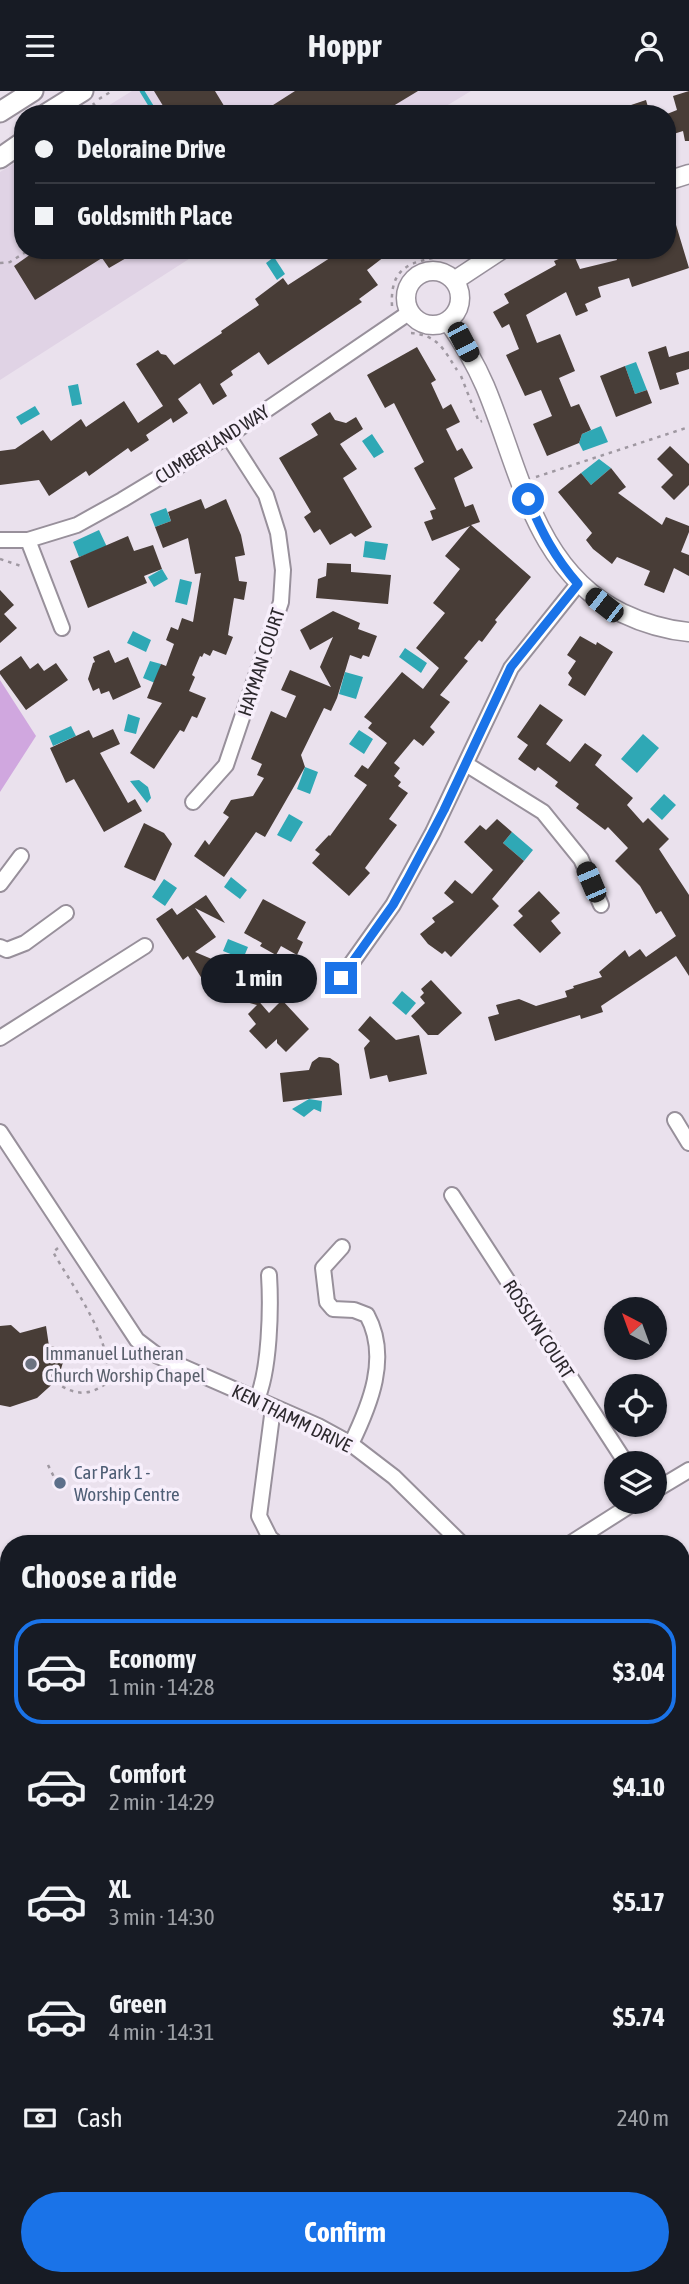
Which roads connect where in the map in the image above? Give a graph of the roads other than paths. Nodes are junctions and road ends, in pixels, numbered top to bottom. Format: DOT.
graph roads {
  1 [pos="33,91"];
  2 [pos="87,95"];
  3 [pos="65,105"];
  4 [pos="0,112"];
  5 [pos="487,259"];
  6 [pos="454,281"];
  7 [pos="410,312"];
  8 [pos="448,321"];
  9 [pos="228,436"];
  10 [pos="0,540"];
  11 [pos="28,540"];
  12 [pos="578,584"];
  13 [pos="62,628"];
  14 [pos="689,632"];
  15 [pos="466,764"];
  16 [pos="193,802"];
  17 [pos="21,856"];
  18 [pos="0,884"];
  19 [pos="601,905"];
  20 [pos="66,913"];
  21 [pos="145,946"];
  22 [pos="0,947"];
  23 [pos="341,978"];
  24 [pos="0,1038"];
  25 [pos="675,1120"];
  26 [pos="0,1132"];
  27 [pos="689,1143"];
  28 [pos="452,1195"];
  29 [pos="342,1247"];
  30 [pos="269,1275"];
  31 [pos="256,1401"];
  32 [pos="273,1408"];
  33 [pos="351,1444"];
  34 [pos="618,1451"];
  35 [pos="689,1470"];
  36 [pos="667,1483"];
  37 [pos="617,1514"];
  38 [pos="268,1535"];
  39 [pos="453,1535"];
  40 [pos="584,1535"];
  1 -- 4 [label="main road"];
  2 -- 3 [label="main road"];
  5 -- 6 [label="street"];
  6 -- 7 [label="street"];
  6 -- 8 [label="street"];
  7 -- 8 [label="street"];
  7 -- 9 [label="street, CUMBERLAND WAY"];
  8 -- 12 [label="street"];
  9 -- 11 [label="street, CUMBERLAND WAY"];
  9 -- 16 [label="street, HAYMAN COURT"];
  10 -- 11 [label="street, CUMBERLAND WAY"];
  11 -- 13 [label="street"];
  12 -- 14 [label="street"];
  12 -- 15 [label="street"];
  15 -- 19 [label="street"];
  15 -- 23 [label="street"];
  17 -- 18 [label="street"];
  20 -- 22 [label="street"];
  21 -- 24 [label="street"];
  25 -- 27 [label="street"];
  26 -- 31 [label="street, KEN THAMM DRIVE"];
  28 -- 34 [label="street, ROSSLYN COURT"];
  29 -- 33 [label="street"];
  30 -- 31 [label="street"];
  31 -- 32 [label="street, KEN THAMM DRIVE"];
  32 -- 33 [label="street, KEN THAMM DRIVE"];
  32 -- 38 [label="street"];
  33 -- 39 [label="street, KEN THAMM DRIVE"];
  35 -- 36 [label="street"];
  37 -- 40 [label="street"];
}
